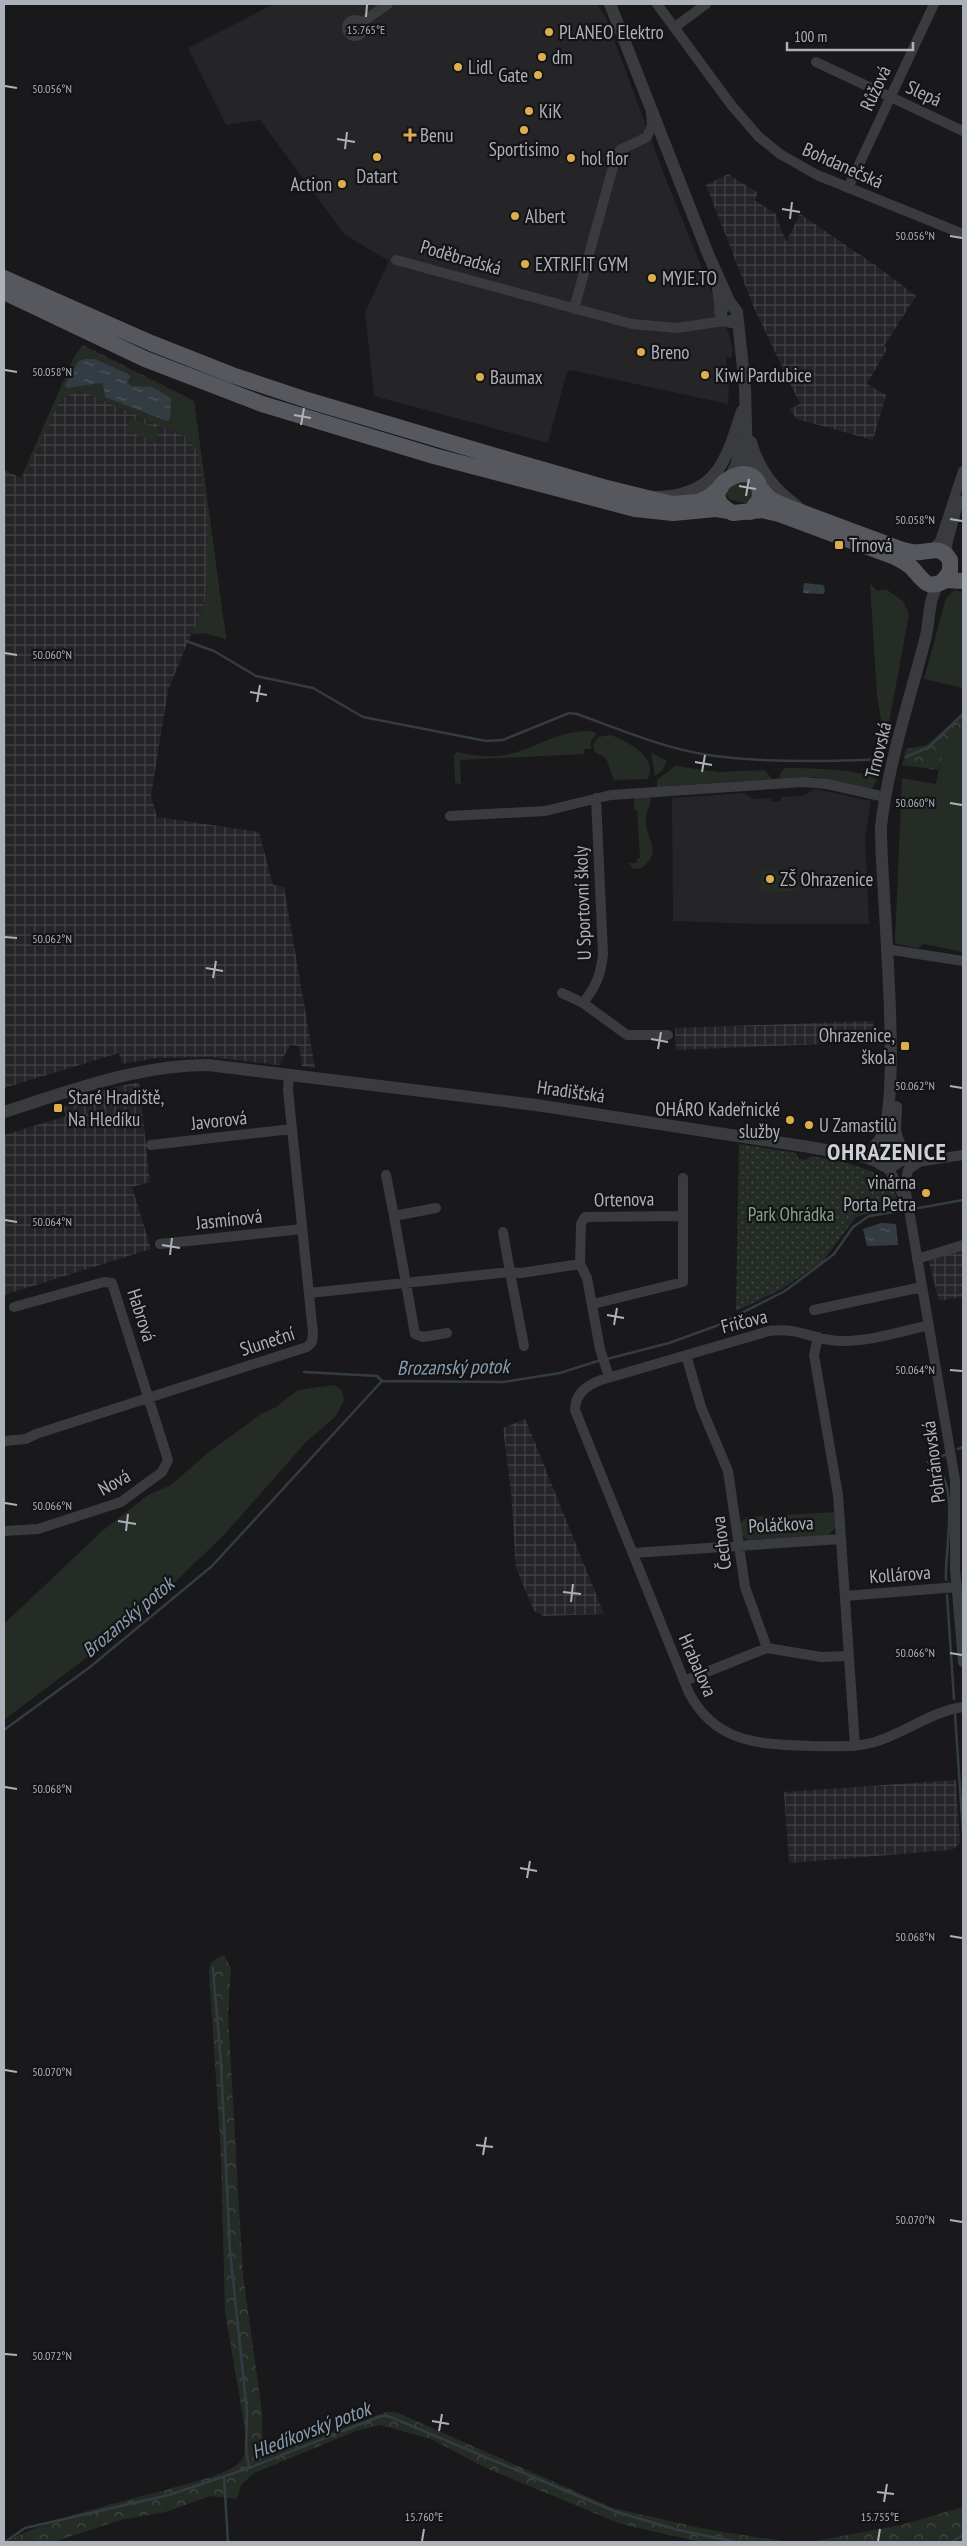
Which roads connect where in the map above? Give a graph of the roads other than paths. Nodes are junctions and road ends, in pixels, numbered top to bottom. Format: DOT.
graph roads {
  1 [pos="388,4"];
  2 [pos="610,4"];
  3 [pos="657,4"];
  4 [pos="706,4"];
  5 [pos="934,4"];
  6 [pos="361,24"];
  7 [pos="675,27"];
  8 [pos="816,62"];
  9 [pos="890,97"];
  10 [pos="648,100"];
  11 [pos="963,131"];
  12 [pos="848,188"];
  13 [pos="963,234"];
  14 [pos="396,260"];
  15 [pos="4,278"];
  16 [pos="4,292"];
  17 [pos="574,308"];
  18 [pos="727,315"];
  19 [pos="746,402"];
  20 [pos="963,473"];
  21 [pos="726,481"];
  22 [pos="756,483"];
  23 [pos="633,495"];
  24 [pos="729,512"];
  25 [pos="750,512"];
  26 [pos="822,520"];
  27 [pos="927,551"];
  28 [pos="949,560"];
  29 [pos="963,575"];
  30 [pos="932,580"];
  31 [pos="963,581"];
  32 [pos="885,797"];
  33 [pos="596,798"];
  34 [pos="450,816"];
  35 [pos="886,949"];
  36 [pos="963,961"];
  37 [pos="562,992"];
  38 [pos="583,1003"];
  39 [pos="668,1035"];
  40 [pos="891,1058"];
  41 [pos="288,1074"];
  42 [pos="4,1112"];
  43 [pos="292,1129"];
  44 [pos="878,1142"];
  45 [pos="151,1145"];
  46 [pos="899,1145"];
  47 [pos="809,1147"];
  48 [pos="963,1155"];
  49 [pos="942,1157"];
  50 [pos="921,1161"];
  51 [pos="897,1162"];
  52 [pos="880,1163"];
  53 [pos="386,1175"];
  54 [pos="683,1178"];
  55 [pos="906,1199"];
  56 [pos="436,1208"];
  57 [pos="394,1216"];
  58 [pos="681,1216"];
  59 [pos="302,1229"];
  60 [pos="502,1232"];
  61 [pos="160,1244"];
  62 [pos="963,1245"];
  63 [pos="917,1259"];
  64 [pos="580,1264"];
  65 [pos="510,1272"];
  66 [pos="406,1281"];
  67 [pos="922,1286"];
  68 [pos="309,1293"];
  69 [pos="593,1304"];
  70 [pos="14,1307"];
  71 [pos="814,1310"];
  72 [pos="929,1325"];
  73 [pos="447,1333"];
  74 [pos="818,1338"];
  75 [pos="524,1346"];
  76 [pos="686,1355"];
  77 [pos="609,1377"];
  78 [pos="150,1398"];
  79 [pos="577,1400"];
  80 [pos="4,1441"];
  81 [pos="960,1493"];
  82 [pos="4,1531"];
  83 [pos="841,1539"];
  84 [pos="738,1544"];
  85 [pos="632,1553"];
  86 [pos="957,1587"];
  87 [pos="845,1596"];
  88 [pos="766,1648"];
  89 [pos="849,1656"];
  90 [pos="963,1662"];
  91 [pos="684,1681"];
  92 [pos="963,1707"];
  93 [pos="856,1746"];
  1 -- 6 [label="street"];
  2 -- 10 [label="street"];
  3 -- 7 [label="street, Bohdanečská"];
  4 -- 7 [label="street"];
  5 -- 9 [label="street, Růžová"];
  7 -- 12 [label="street, Bohdanečská"];
  8 -- 9 [label="street, Slepá"];
  9 -- 11 [label="street, Slepá"];
  9 -- 12 [label="street, Růžová"];
  10 -- 17 [label="street"];
  10 -- 18 [label="street"];
  12 -- 13 [label="street, Bohdanečská"];
  14 -- 17 [label="street, Poděbradská"];
  15 -- 23 [label="main road"];
  16 -- 24 [label="main road"];
  17 -- 18 [label="street, Poděbradská"];
  18 -- 19 [label="street"];
  19 -- 21 [label="street"];
  19 -- 22 [label="street"];
  19 -- 23 [label="street"];
  19 -- 26 [label="street"];
  20 -- 27 [label="street"];
  20 -- 28 [label="street"];
  21 -- 22 [label="main road"];
  21 -- 23 [label="main road"];
  21 -- 24 [label="main road"];
  22 -- 25 [label="main road"];
  22 -- 26 [label="main road"];
  24 -- 25 [label="main road"];
  25 -- 30 [label="main road"];
  26 -- 27 [label="main road"];
  27 -- 28 [label="main road"];
  27 -- 30 [label="main road"];
  28 -- 29 [label="main road"];
  28 -- 30 [label="main road"];
  30 -- 31 [label="main road"];
  30 -- 32 [label="street, Trnovská"];
  32 -- 33 [label="street"];
  32 -- 35 [label="street, Trnovská"];
  33 -- 34 [label="street"];
  33 -- 38 [label="street, U Sportovní školy"];
  35 -- 36 [label="street"];
  35 -- 40 [label="street, Trnovská"];
  37 -- 38 [label="street"];
  38 -- 39 [label="street"];
  40 -- 44 [label="street, Trnovská"];
  40 -- 46 [label="street, Trnovská"];
  41 -- 42 [label="street, Hradišťská"];
  41 -- 43 [label="street, Sluneční"];
  41 -- 47 [label="street, Hradišťská"];
  43 -- 45 [label="street, Javorová"];
  43 -- 59 [label="street, Sluneční"];
  44 -- 46 [label="street"];
  44 -- 47 [label="street, Hradišťská"];
  44 -- 52 [label="street"];
  46 -- 49 [label="street"];
  46 -- 51 [label="street"];
  47 -- 52 [label="street, Hradišťská"];
  48 -- 49 [label="street"];
  49 -- 50 [label="street"];
  50 -- 51 [label="street"];
  50 -- 55 [label="street, Pohránovská"];
  51 -- 52 [label="street"];
  51 -- 55 [label="street, Pohránovská"];
  52 -- 55 [label="street, Pohránovská"];
  53 -- 57 [label="street"];
  54 -- 58 [label="street"];
  55 -- 63 [label="street, Pohránovská"];
  56 -- 57 [label="street"];
  57 -- 66 [label="street"];
  58 -- 64 [label="street, Ortenova"];
  58 -- 69 [label="street"];
  59 -- 61 [label="street, Jasmínová"];
  59 -- 68 [label="street, Sluneční"];
  60 -- 65 [label="street"];
  62 -- 63 [label="street"];
  63 -- 67 [label="street, Pohránovská"];
  64 -- 65 [label="street"];
  64 -- 69 [label="street, Ortenova"];
  65 -- 66 [label="street"];
  65 -- 75 [label="street"];
  66 -- 68 [label="street"];
  66 -- 73 [label="street"];
  67 -- 71 [label="street"];
  67 -- 72 [label="street, Pohránovská"];
  68 -- 78 [label="street, Sluneční"];
  69 -- 77 [label="street, Ortenova"];
  70 -- 78 [label="street, Habrová"];
  72 -- 74 [label="street, Fričova"];
  72 -- 81 [label="street, Pohránovská"];
  74 -- 76 [label="street, Fričova"];
  74 -- 83 [label="street, Poláčkova"];
  76 -- 77 [label="street, Fričova"];
  76 -- 84 [label="street, Čechova"];
  77 -- 79 [label="street, Fričova"];
  78 -- 80 [label="street, Sluneční"];
  78 -- 82 [label="street, Nová"];
  79 -- 85 [label="street, Hrabalova"];
  81 -- 86 [label="street, Pohránovská"];
  83 -- 84 [label="street, Poláčkova"];
  83 -- 87 [label="street, Poláčkova"];
  84 -- 85 [label="street, Poláčkova"];
  84 -- 88 [label="street, Čechova"];
  85 -- 91 [label="street, Hrabalova"];
  86 -- 87 [label="street, Kollárova"];
  86 -- 90 [label="street, Pohránovská"];
  87 -- 89 [label="street, Poláčkova"];
  88 -- 89 [label="street"];
  88 -- 91 [label="street"];
  89 -- 93 [label="street, Poláčkova"];
  91 -- 93 [label="street, Hrabalova"];
  92 -- 93 [label="street, Hrabalova"];
}
